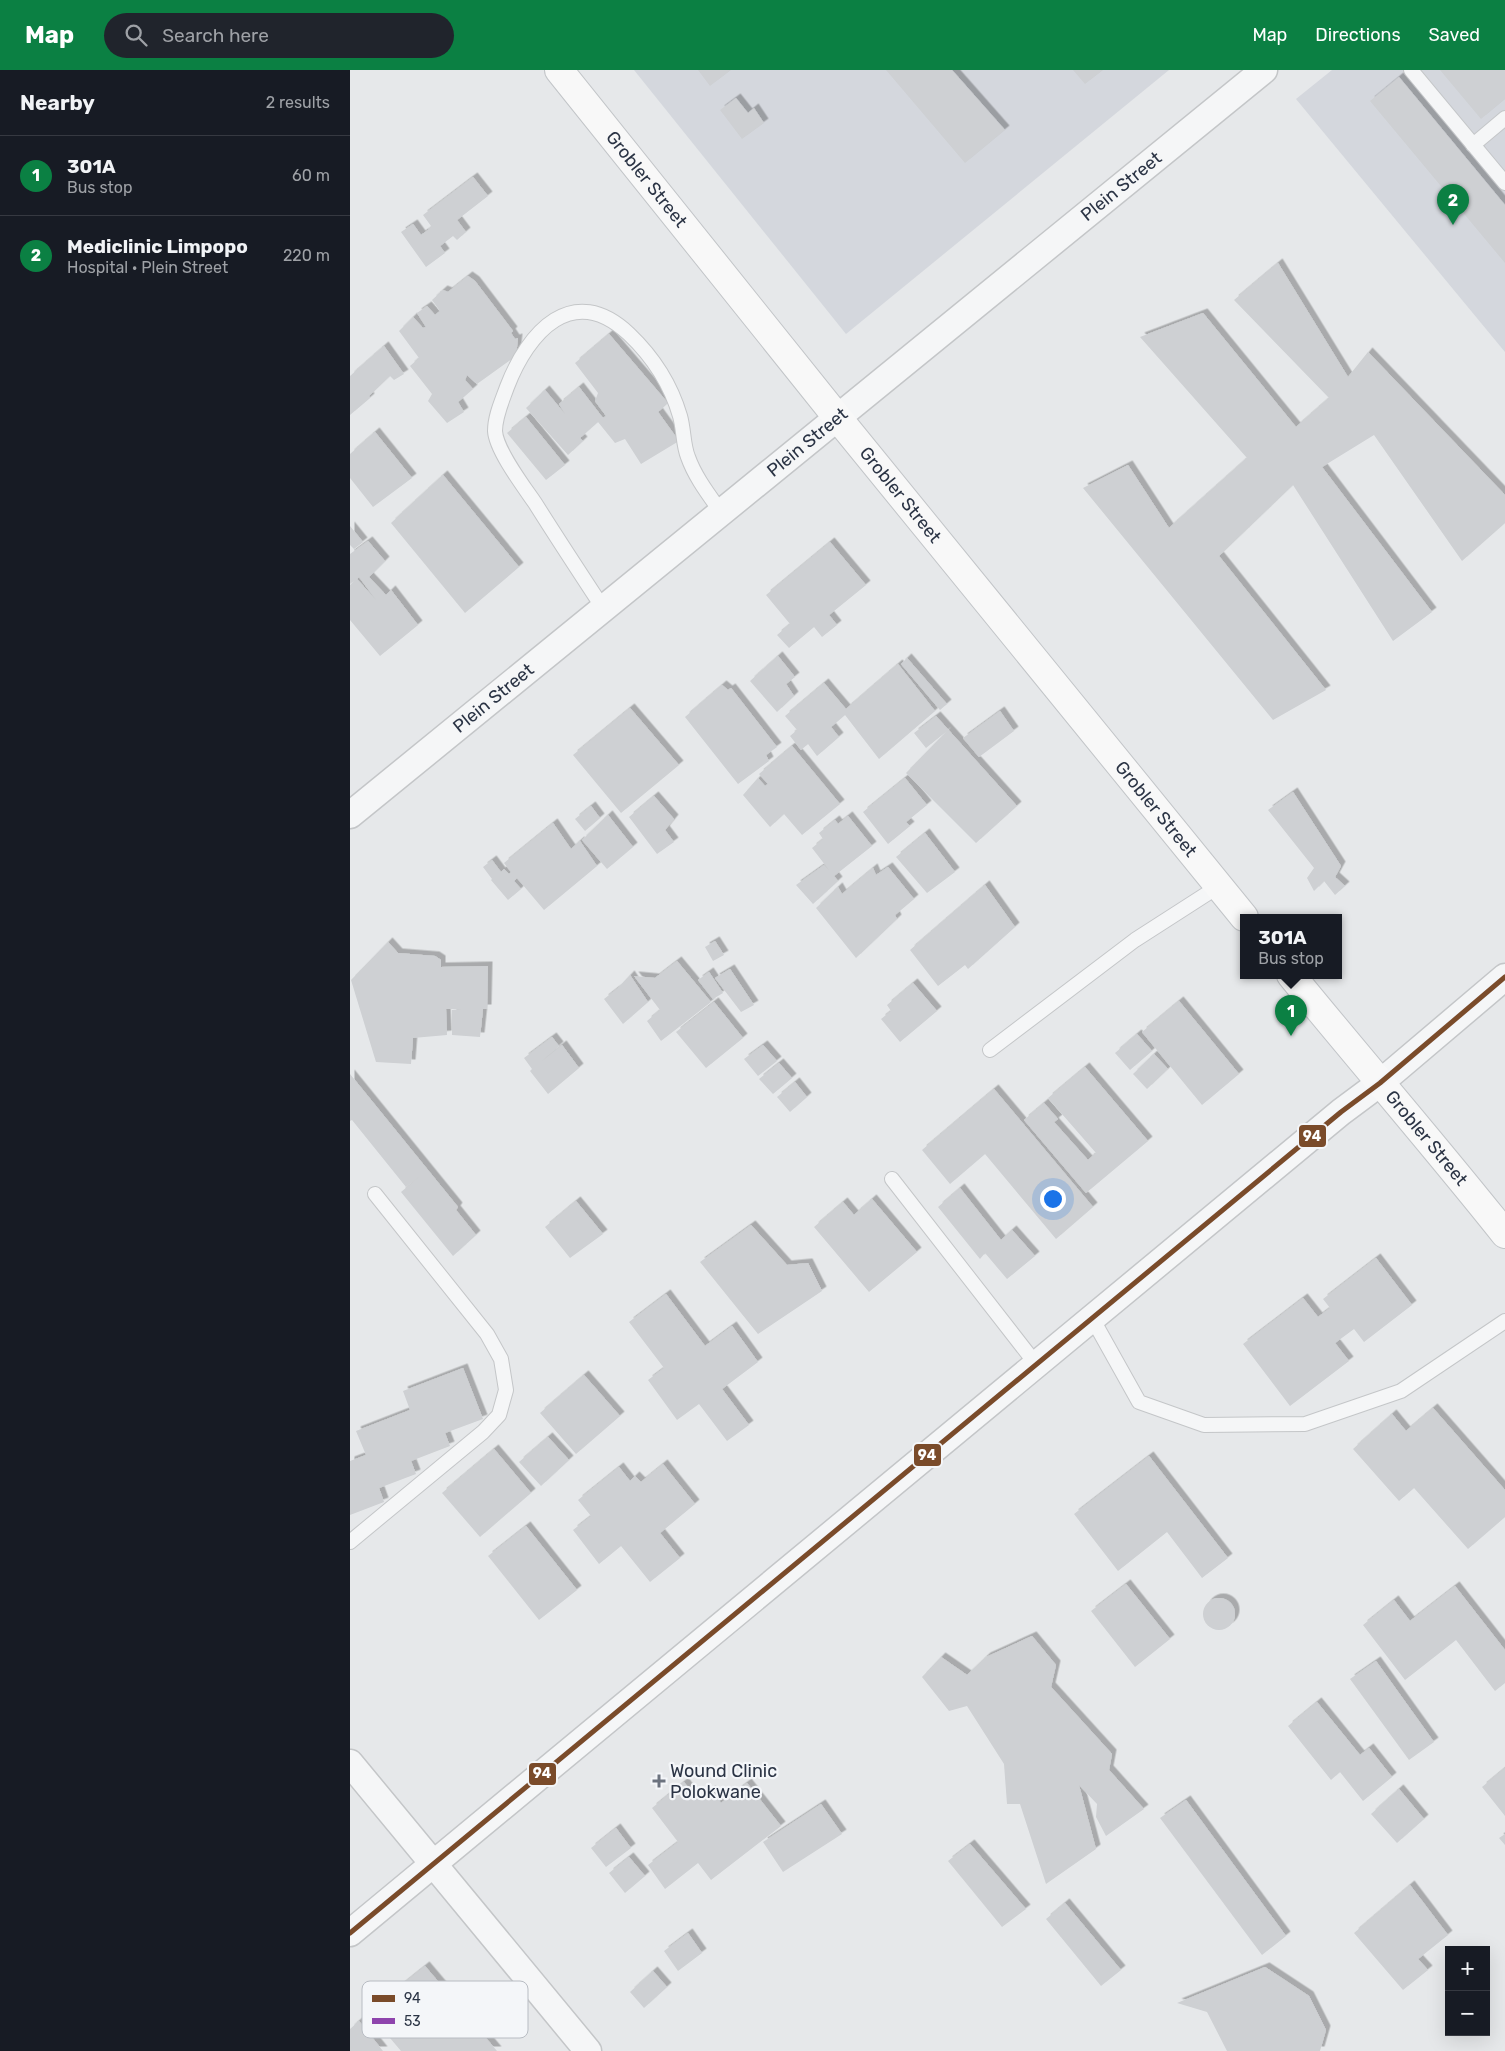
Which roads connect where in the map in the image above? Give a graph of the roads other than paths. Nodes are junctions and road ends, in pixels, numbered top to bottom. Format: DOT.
graph roads {
  1 [pos="559,70"];
  2 [pos="1264,70"];
  3 [pos="1411,70"];
  4 [pos="1505,118"];
  5 [pos="1473,145"];
  6 [pos="1505,183"];
  7 [pos="837,417"];
  8 [pos="721,512"];
  9 [pos="603,608"];
  10 [pos="350,815"];
  11 [pos="1219,886"];
  12 [pos="1242,914"];
  13 [pos="1505,977"];
  14 [pos="1294,979"];
  15 [pos="990,1050"];
  16 [pos="1380,1083"];
  17 [pos="892,1178"];
  18 [pos="375,1194"];
  19 [pos="1505,1232"];
  20 [pos="1092,1318"];
  21 [pos="1505,1321"];
  22 [pos="1036,1364"];
  23 [pos="350,1542"];
  24 [pos="350,1763"];
  25 [pos="434,1863"];
  26 [pos="350,1933"];
  27 [pos="588,2051"];
  1 -- 7 [label="main road, Grobler Street"];
  2 -- 7 [label="street, Plein Street"];
  3 -- 5 [label="lane"];
  4 -- 5 [label="lane"];
  5 -- 6 [label="lane"];
  7 -- 8 [label="street, Plein Street"];
  7 -- 11 [label="main road, Grobler Street"];
  8 -- 9 [label="street, Plein Street"];
  8 -- 9 [label="lane"];
  9 -- 10 [label="street, Plein Street"];
  11 -- 12 [label="main road, Grobler Street"];
  11 -- 15 [label="lane"];
  13 -- 16 [label="street"];
  14 -- 16 [label="main road, Grobler Street"];
  16 -- 19 [label="main road, Grobler Street"];
  16 -- 20 [label="street"];
  17 -- 22 [label="lane"];
  18 -- 23 [label="lane"];
  20 -- 21 [label="lane"];
  20 -- 22 [label="street"];
  22 -- 25 [label="street"];
  24 -- 25 [label="street"];
  25 -- 26 [label="street"];
  25 -- 27 [label="street"];
}
